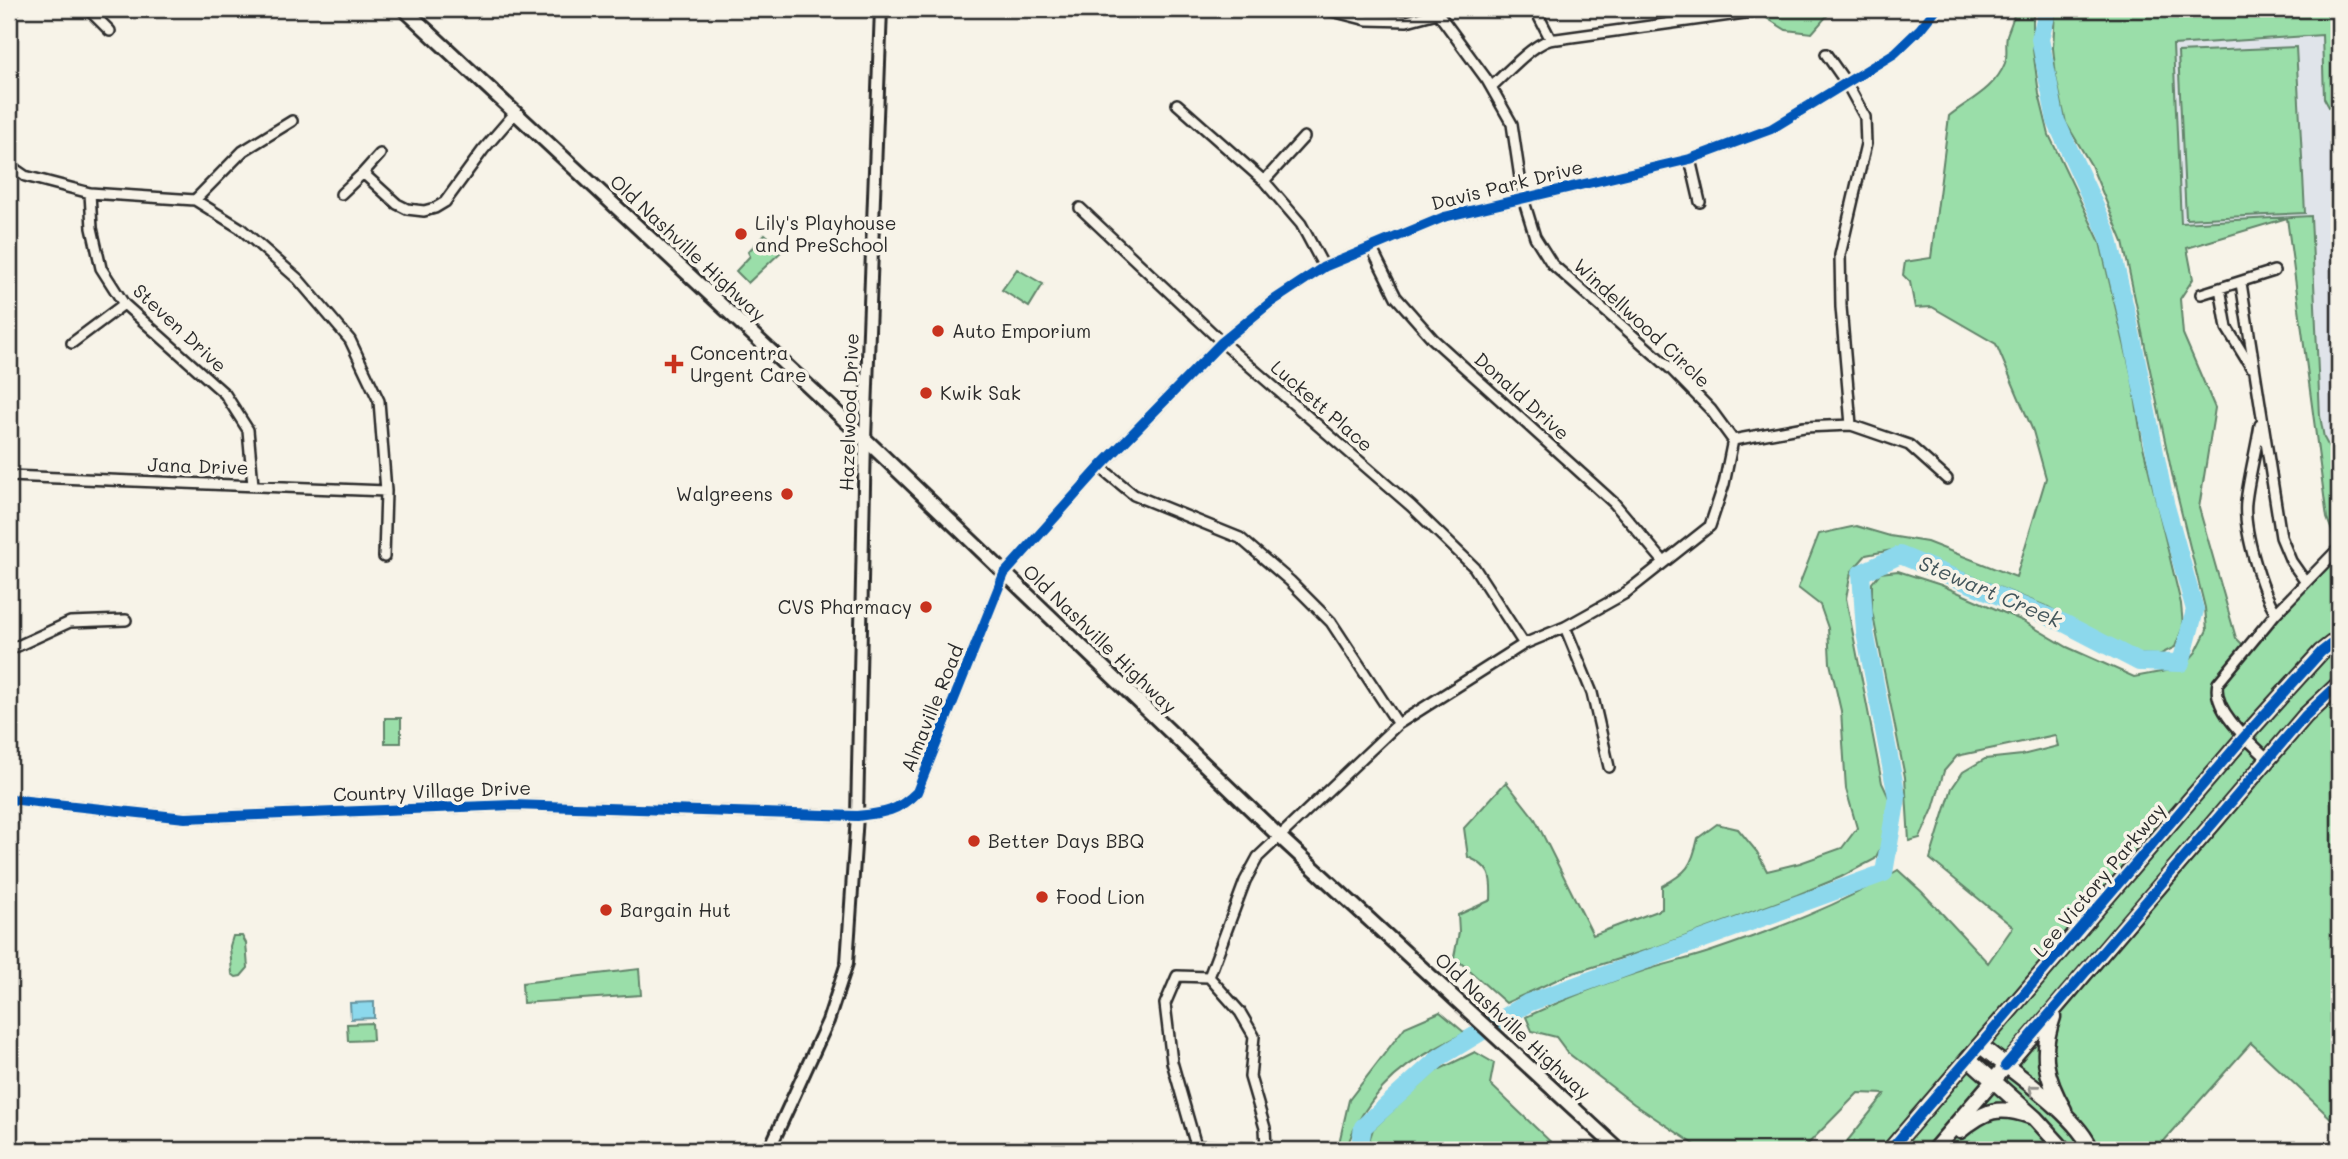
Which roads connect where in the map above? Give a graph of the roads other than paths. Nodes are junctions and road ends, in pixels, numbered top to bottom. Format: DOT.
graph roads {
  1 [pos="15,9"];
  2 [pos="88,9"];
  3 [pos="404,9"];
  4 [pos="881,9"];
  5 [pos="1324,9"];
  6 [pos="1529,9"];
  7 [pos="1717,9"];
  8 [pos="1936,9"];
  9 [pos="1436,11"];
  10 [pos="1752,12"];
  11 [pos="9,15"];
  12 [pos="1712,18"];
  13 [pos="110,31"];
  14 [pos="1550,38"];
  15 [pos="1826,54"];
  16 [pos="1847,84"];
  17 [pos="1491,87"];
  18 [pos="1177,104"];
  19 [pos="515,113"];
  20 [pos="292,121"];
  21 [pos="1304,137"];
  22 [pos="380,154"];
  23 [pos="1690,159"];
  24 [pos="9,165"];
  25 [pos="363,173"];
  26 [pos="1264,181"];
  27 [pos="90,192"];
  28 [pos="341,194"];
  29 [pos="1523,198"];
  30 [pos="195,200"];
  31 [pos="1700,202"];
  32 [pos="1080,208"];
  33 [pos="1371,247"];
  34 [pos="1324,267"];
  35 [pos="2274,271"];
  36 [pos="2241,283"];
  37 [pos="2220,288"];
  38 [pos="2201,294"];
  39 [pos="124,304"];
  40 [pos="1222,342"];
  41 [pos="72,343"];
  42 [pos="2255,373"];
  43 [pos="2262,417"];
  44 [pos="1851,425"];
  45 [pos="865,439"];
  46 [pos="1733,440"];
  47 [pos="1100,467"];
  48 [pos="9,476"];
  49 [pos="1947,479"];
  50 [pos="253,485"];
  51 [pos="386,491"];
  52 [pos="2339,548"];
  53 [pos="384,557"];
  54 [pos="1664,562"];
  55 [pos="1004,574"];
  56 [pos="2305,581"];
  57 [pos="2276,613"];
  58 [pos="126,620"];
  59 [pos="1564,627"];
  60 [pos="2339,638"];
  61 [pos="1524,644"];
  62 [pos="9,650"];
  63 [pos="2339,684"];
  64 [pos="1398,724"];
  65 [pos="2244,737"];
  66 [pos="2268,759"];
  67 [pos="1609,767"];
  68 [pos="9,799"];
  69 [pos="857,816"];
  70 [pos="1281,838"];
  71 [pos="1209,977"];
  72 [pos="2057,1006"];
  73 [pos="1981,1046"];
  74 [pos="1969,1059"];
  75 [pos="2005,1066"];
  76 [pos="1994,1081"];
  77 [pos="2035,1118"];
  78 [pos="2068,1118"];
  79 [pos="769,1150"];
  80 [pos="1619,1150"];
  81 [pos="1890,1150"];
  82 [pos="1934,1150"];
  83 [pos="1942,1150"];
  84 [pos="2064,1150"];
  85 [pos="2091,1150"];
  1 -- 11 [label="street"];
  2 -- 13 [label="street"];
  3 -- 19 [label="main road, Old Nashville Highway"];
  4 -- 45 [label="street, Hazelwood Drive"];
  5 -- 9 [label="street"];
  6 -- 14 [label="street"];
  7 -- 12 [label="street"];
  8 -- 16 [label="street, Davis Park Drive"];
  9 -- 17 [label="street, Windellwood Circle"];
  10 -- 12 [label="street"];
  12 -- 14 [label="street"];
  14 -- 17 [label="street"];
  15 -- 16 [label="street"];
  16 -- 23 [label="street, Davis Park Drive"];
  16 -- 44 [label="street"];
  17 -- 29 [label="street, Windellwood Circle"];
  18 -- 26 [label="street"];
  19 -- 25 [label="street"];
  19 -- 45 [label="main road, Old Nashville Highway"];
  20 -- 30 [label="street"];
  21 -- 26 [label="street"];
  22 -- 25 [label="street"];
  23 -- 29 [label="street, Davis Park Drive"];
  23 -- 31 [label="street"];
  24 -- 27 [label="street"];
  25 -- 28 [label="street"];
  26 -- 34 [label="street"];
  27 -- 30 [label="street"];
  27 -- 39 [label="street, Steven Drive"];
  29 -- 33 [label="street, Davis Park Drive"];
  29 -- 46 [label="street, Windellwood Circle"];
  30 -- 51 [label="street"];
  32 -- 40 [label="street, Luckett Place"];
  33 -- 34 [label="street, Davis Park Drive"];
  33 -- 54 [label="street, Donald Drive"];
  34 -- 40 [label="street, Davis Park Drive"];
  35 -- 36 [label="street"];
  36 -- 37 [label="street"];
  36 -- 42 [label="street"];
  37 -- 38 [label="street"];
  37 -- 42 [label="street"];
  39 -- 41 [label="street"];
  39 -- 50 [label="street, Steven Drive"];
  40 -- 47 [label="street, Davis Park Drive"];
  40 -- 61 [label="street, Luckett Place"];
  42 -- 43 [label="street"];
  43 -- 56 [label="street"];
  43 -- 57 [label="street"];
  44 -- 46 [label="street"];
  44 -- 49 [label="street"];
  45 -- 55 [label="main road, Old Nashville Highway"];
  45 -- 69 [label="street, Hazelwood Drive"];
  46 -- 54 [label="street"];
  47 -- 55 [label="street, Davis Park Drive"];
  47 -- 64 [label="street"];
  48 -- 50 [label="street, Jana Drive"];
  50 -- 51 [label="street, Jana Drive"];
  51 -- 53 [label="street"];
  52 -- 56 [label="street"];
  54 -- 59 [label="street"];
  55 -- 69 [label="street, Almaville Road"];
  55 -- 70 [label="main road, Old Nashville Highway"];
  56 -- 57 [label="street"];
  57 -- 65 [label="street"];
  58 -- 62 [label="street"];
  59 -- 61 [label="street"];
  59 -- 67 [label="street"];
  60 -- 65 [label="main road, Lee Victory Parkway"];
  61 -- 64 [label="street"];
  63 -- 66 [label="main road"];
  64 -- 70 [label="street"];
  65 -- 66 [label="street"];
  65 -- 73 [label="main road, Lee Victory Parkway"];
  66 -- 72 [label="main road"];
  68 -- 69 [label="street, Country Village Drive"];
  69 -- 79 [label="street"];
  70 -- 71 [label="street"];
  70 -- 80 [label="main road, Old Nashville Highway"];
  71 -- 71 [label="street"];
  72 -- 75 [label="main road"];
  72 -- 78 [label="main road"];
  73 -- 74 [label="main road, Lee Victory Parkway"];
  73 -- 75 [label="main road"];
  74 -- 76 [label="main road"];
  74 -- 81 [label="main road, Lee Victory Parkway"];
  75 -- 76 [label="main road"];
  78 -- 75 [label="main road, one-way"];
  76 -- 77 [label="main road"];
  76 -- 82 [label="main road"];
  77 -- 83 [label="main road"];
  77 -- 84 [label="main road"];
  78 -- 85 [label="main road"];
}
